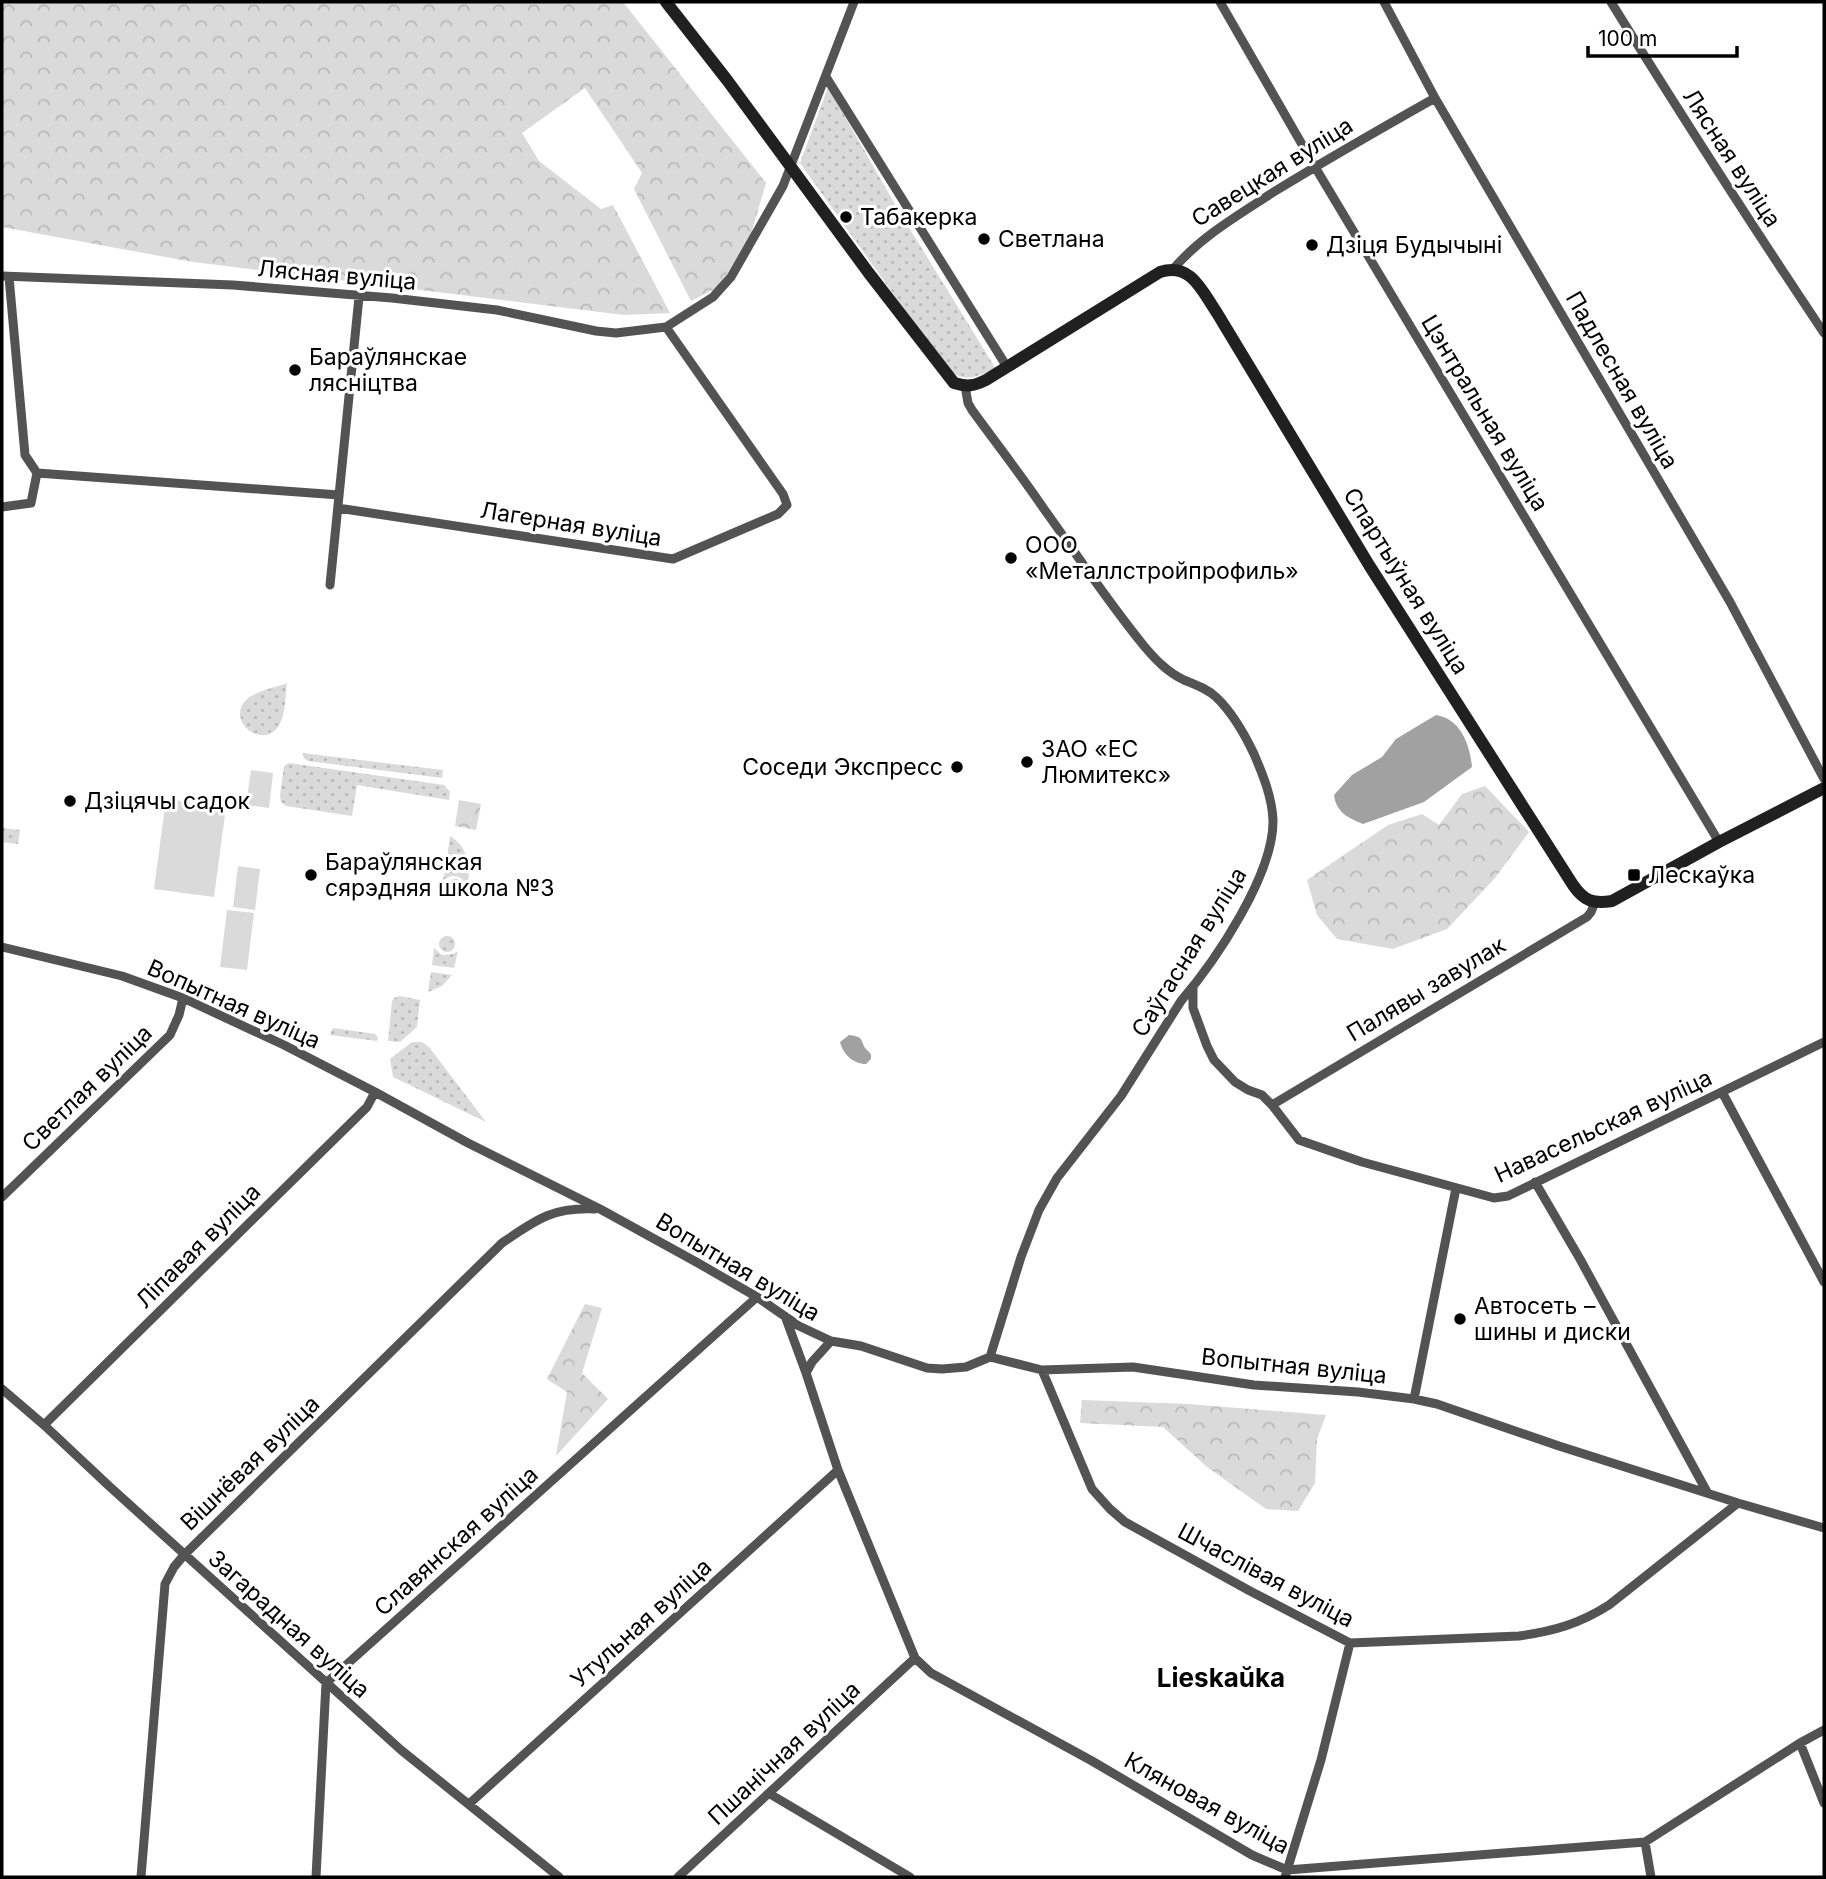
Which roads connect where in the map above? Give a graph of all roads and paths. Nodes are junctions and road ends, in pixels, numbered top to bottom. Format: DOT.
graph roads {
  1 [pos="666,2"];
  2 [pos="854,2"];
  3 [pos="1220,2"];
  4 [pos="1384,2"];
  5 [pos="1611,2"];
  6 [pos="826,77"];
  7 [pos="1435,98"];
  8 [pos="791,166"];
  9 [pos="1315,167"];
  10 [pos="1174,268"];
  11 [pos="6,276"];
  12 [pos="359,296"];
  13 [pos="666,327"];
  14 [pos="1824,332"];
  15 [pos="1007,367"];
  16 [pos="960,384"];
  17 [pos="37,473"];
  18 [pos="339,495"];
  19 [pos="2,507"];
  20 [pos="338,508"];
  21 [pos="330,586"];
  22 [pos="1824,779"];
  23 [pos="1824,788"];
  24 [pos="1719,842"];
  25 [pos="1595,902"];
  26 [pos="2,947"];
  27 [pos="1193,987"];
  28 [pos="183,998"];
  29 [pos="1824,1042"];
  30 [pos="375,1092"];
  31 [pos="1721,1092"];
  32 [pos="1272,1105"];
  33 [pos="1535,1182"];
  34 [pos="1456,1188"];
  35 [pos="2,1197"];
  36 [pos="600,1209"];
  37 [pos="1824,1282"];
  38 [pos="757,1297"];
  39 [pos="785,1315"];
  40 [pos="831,1341"];
  41 [pos="990,1357"];
  42 [pos="1042,1370"];
  43 [pos="806,1373"];
  44 [pos="2,1389"];
  45 [pos="1414,1399"];
  46 [pos="44,1425"];
  47 [pos="838,1470"];
  48 [pos="1707,1492"];
  49 [pos="1738,1503"];
  50 [pos="1824,1528"];
  51 [pos="184,1555"];
  52 [pos="1350,1643"];
  53 [pos="915,1658"];
  54 [pos="326,1683"];
  55 [pos="1824,1731"];
  56 [pos="1800,1743"];
  57 [pos="770,1794"];
  58 [pos="1824,1803"];
  59 [pos="470,1804"];
  60 [pos="1645,1842"];
  61 [pos="1286,1874"];
  62 [pos="141,1877"];
  63 [pos="316,1877"];
  64 [pos="559,1877"];
  65 [pos="678,1877"];
  66 [pos="910,1877"];
  67 [pos="1651,1877"];
  1 -- 8 [label="main road"];
  2 -- 6 [label="street"];
  3 -- 9 [label="street, Цэнтральная вуліца"];
  4 -- 7 [label="street, Падлесная вуліца"];
  5 -- 14 [label="street, Лясная вуліца"];
  6 -- 8 [label="street"];
  6 -- 15 [label="street"];
  7 -- 9 [label="street, Савецкая вуліца"];
  7 -- 22 [label="street, Падлесная вуліца"];
  8 -- 13 [label="street"];
  8 -- 16 [label="main road"];
  9 -- 10 [label="street, Савецкая вуліца"];
  9 -- 24 [label="street, Цэнтральная вуліца"];
  10 -- 15 [label="main road, Савецкая вуліца"];
  10 -- 25 [label="main road, Спартыўная вуліца"];
  11 -- 12 [label="street, Лясная вуліца"];
  11 -- 17 [label="street"];
  12 -- 13 [label="street, Лясная вуліца"];
  12 -- 18 [label="street"];
  13 -- 20 [label="street, Лагерная вуліца"];
  15 -- 16 [label="main road, Савецкая вуліца"];
  16 -- 27 [label="street, Саўгасная вуліца"];
  17 -- 18 [label="street"];
  17 -- 19 [label="street"];
  18 -- 20 [label="street"];
  20 -- 21 [label="street"];
  23 -- 24 [label="main road"];
  24 -- 25 [label="main road"];
  25 -- 32 [label="street, Палявы завулак"];
  26 -- 28 [label="street, Вопытная вуліца"];
  27 -- 32 [label="street, Навасельская вуліца"];
  27 -- 41 [label="street, Саўгасная вуліца"];
  28 -- 30 [label="street, Вопытная вуліца"];
  28 -- 35 [label="street, Светлая вуліца"];
  29 -- 31 [label="street, Навасельская вуліца"];
  30 -- 36 [label="street, Вопытная вуліца"];
  30 -- 46 [label="street, Ліпавая вуліца"];
  31 -- 33 [label="street, Навасельская вуліца"];
  31 -- 37 [label="street"];
  32 -- 34 [label="street, Навасельская вуліца"];
  33 -- 34 [label="street, Навасельская вуліца"];
  33 -- 48 [label="street"];
  34 -- 45 [label="street"];
  36 -- 38 [label="street, Вопытная вуліца"];
  36 -- 51 [label="street, Вішнёвая вуліца"];
  38 -- 39 [label="street, Вопытная вуліца"];
  38 -- 54 [label="street, Славянская вуліца"];
  39 -- 40 [label="street, Вопытная вуліца"];
  39 -- 43 [label="street, Кляновая вуліца"];
  40 -- 41 [label="street, Вопытная вуліца"];
  40 -- 43 [label="street"];
  41 -- 42 [label="street, Вопытная вуліца"];
  42 -- 45 [label="street, Вопытная вуліца"];
  42 -- 52 [label="street, Шчаслівая вуліца"];
  43 -- 47 [label="street, Кляновая вуліца"];
  44 -- 46 [label="street, Загарадная вуліца"];
  45 -- 48 [label="street, Вопытная вуліца"];
  46 -- 51 [label="street, Загарадная вуліца"];
  47 -- 53 [label="street, Кляновая вуліца"];
  47 -- 59 [label="street, Утульная вуліца"];
  48 -- 49 [label="street, Вопытная вуліца"];
  49 -- 50 [label="street, Вопытная вуліца"];
  49 -- 52 [label="street, Шчаслівая вуліца"];
  51 -- 54 [label="street, Загарадная вуліца"];
  51 -- 62 [label="street, Вішнёвая вуліца"];
  52 -- 61 [label="street"];
  53 -- 57 [label="street, Пшанічная вуліца"];
  53 -- 61 [label="street, Кляновая вуліца"];
  54 -- 59 [label="street, Загарадная вуліца"];
  54 -- 63 [label="street"];
  55 -- 56 [label="street, Кляновая вуліца"];
  56 -- 58 [label="street"];
  56 -- 60 [label="street, Кляновая вуліца"];
  57 -- 65 [label="street, Пшанічная вуліца"];
  57 -- 66 [label="street"];
  59 -- 64 [label="street, Загарадная вуліца"];
  60 -- 61 [label="street, Кляновая вуліца"];
  60 -- 67 [label="street"];
}
